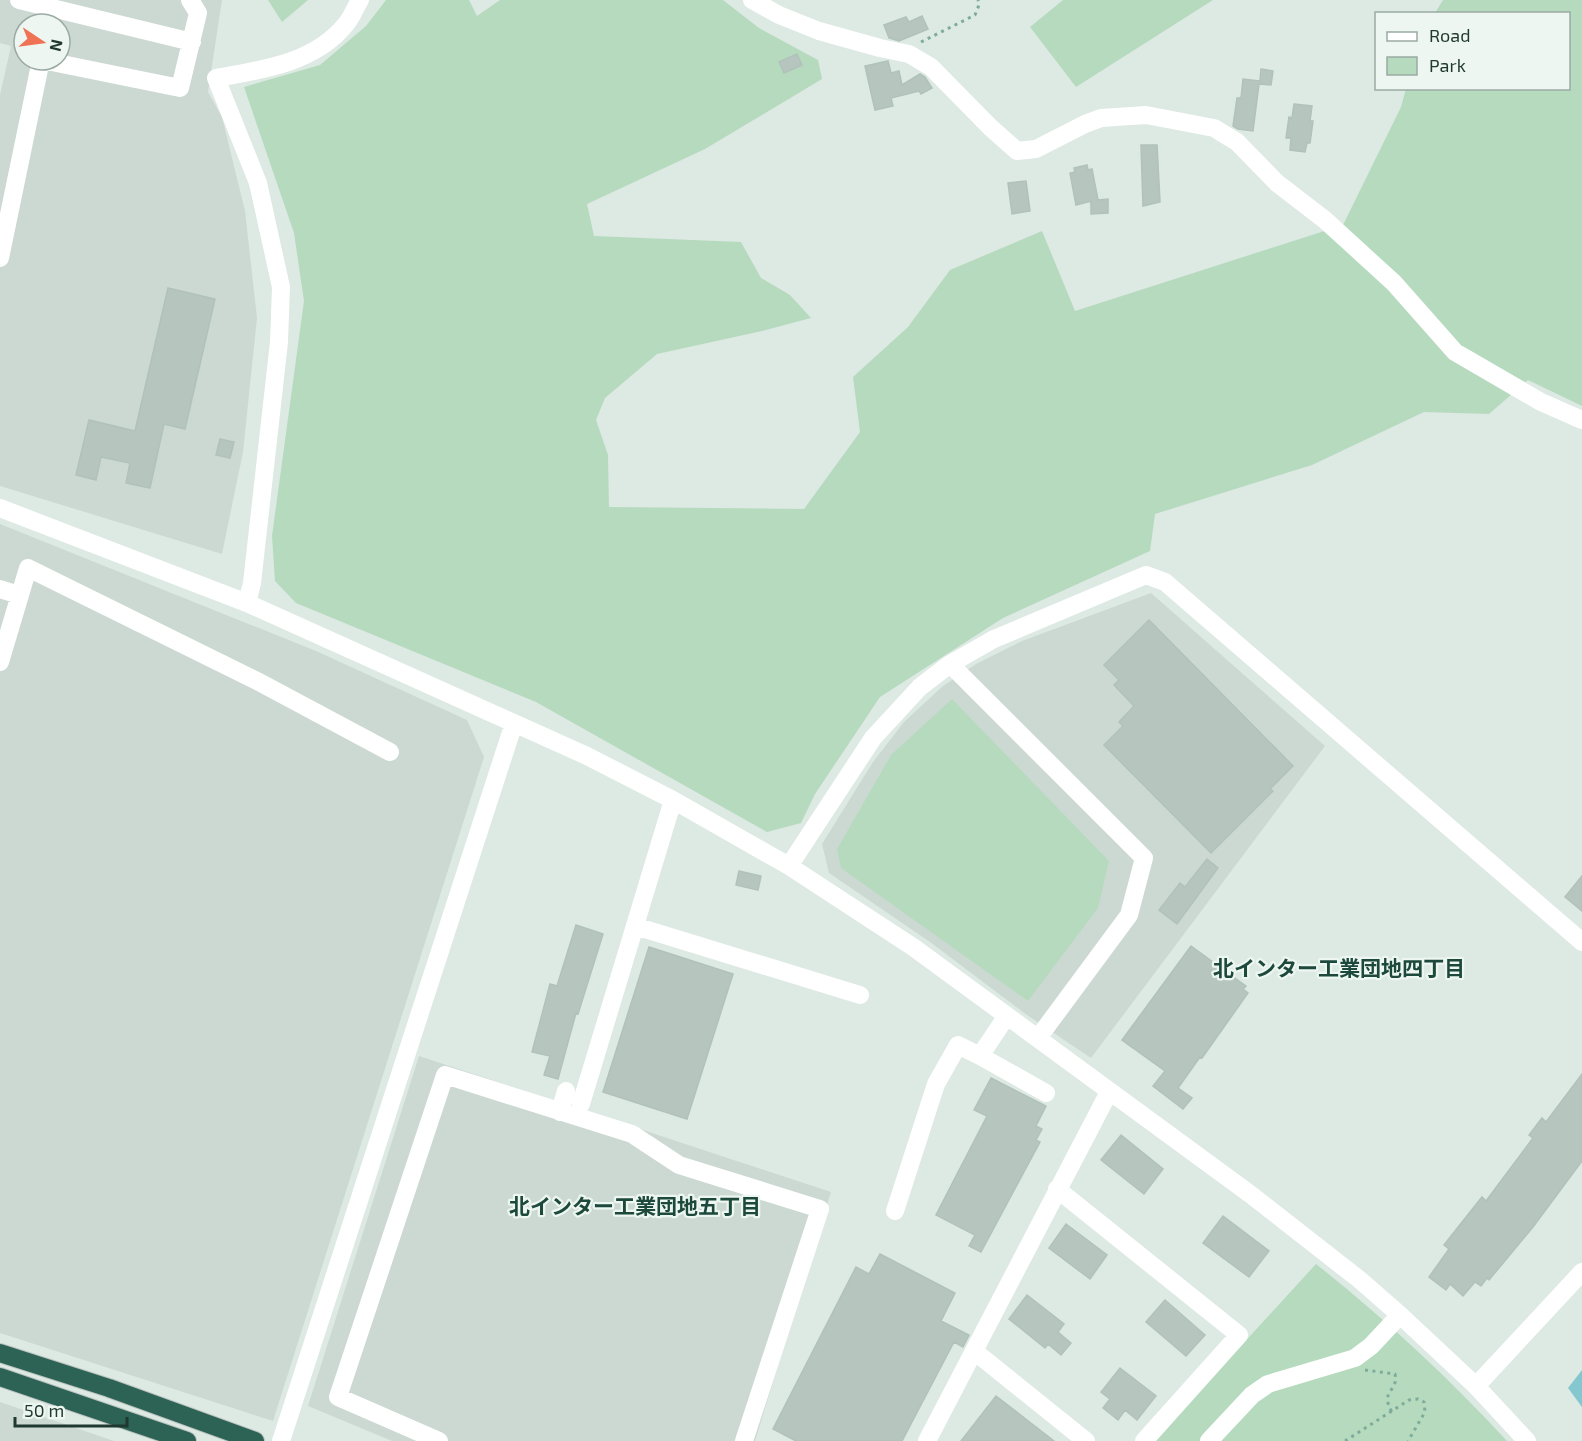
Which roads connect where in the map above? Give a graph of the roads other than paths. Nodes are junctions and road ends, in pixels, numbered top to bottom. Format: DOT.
graph roads {
  1 [pos="20,0"];
  2 [pos="190,0"];
  3 [pos="360,0"];
  4 [pos="752,0"];
  5 [pos="41,6"];
  6 [pos="40,12"];
  7 [pos="192,42"];
  8 [pos="72,66"];
  9 [pos="39,72"];
  10 [pos="0,258"];
  11 [pos="1582,420"];
  12 [pos="0,508"];
  13 [pos="0,590"];
  14 [pos="19,595"];
  15 [pos="247,603"];
  16 [pos="0,662"];
  17 [pos="950,663"];
  18 [pos="514,723"];
  19 [pos="390,752"];
  20 [pos="673,800"];
  21 [pos="789,866"];
  22 [pos="635,926"];
  23 [pos="1582,942"];
  24 [pos="860,995"];
  25 [pos="1006,1017"];
  26 [pos="1038,1038"];
  27 [pos="980,1056"];
  28 [pos="566,1091"];
  29 [pos="1109,1092"];
  30 [pos="1046,1093"];
  31 [pos="581,1104"];
  32 [pos="560,1112"];
  33 [pos="1057,1189"];
  34 [pos="895,1211"];
  35 [pos="1582,1272"];
  36 [pos="1400,1315"];
  37 [pos="974,1351"];
  38 [pos="0,1353"];
  39 [pos="0,1377"];
  40 [pos="1476,1386"];
  41 [pos="250,1439"];
  42 [pos="187,1441"];
  43 [pos="281,1441"];
  44 [pos="439,1441"];
  45 [pos="744,1441"];
  46 [pos="927,1441"];
  47 [pos="1086,1441"];
  48 [pos="1144,1441"];
  49 [pos="1209,1441"];
  50 [pos="1527,1441"];
  1 -- 5 [label="street"];
  2 -- 7 [label="street"];
  3 -- 15 [label="street"];
  4 -- 11 [label="street"];
  5 -- 6 [label="street"];
  5 -- 7 [label="street"];
  7 -- 8 [label="street"];
  9 -- 10 [label="street"];
  12 -- 15 [label="street"];
  13 -- 14 [label="street"];
  14 -- 16 [label="street"];
  14 -- 19 [label="street"];
  15 -- 18 [label="street"];
  17 -- 21 [label="street"];
  17 -- 23 [label="street"];
  17 -- 26 [label="street"];
  18 -- 20 [label="street"];
  18 -- 43 [label="street"];
  20 -- 21 [label="street"];
  20 -- 22 [label="street"];
  21 -- 25 [label="street"];
  22 -- 24 [label="street"];
  22 -- 31 [label="street"];
  25 -- 26 [label="street"];
  25 -- 27 [label="street"];
  26 -- 29 [label="street"];
  27 -- 30 [label="street"];
  27 -- 34 [label="street"];
  28 -- 32 [label="street"];
  29 -- 33 [label="street"];
  29 -- 36 [label="street"];
  32 -- 44 [label="street"];
  32 -- 45 [label="street"];
  33 -- 37 [label="street"];
  33 -- 48 [label="street"];
  35 -- 40 [label="street"];
  36 -- 40 [label="street"];
  36 -- 49 [label="street"];
  37 -- 46 [label="street"];
  37 -- 47 [label="street"];
  38 -- 41 [label="highway"];
  39 -- 42 [label="highway"];
  40 -- 50 [label="street"];
}
